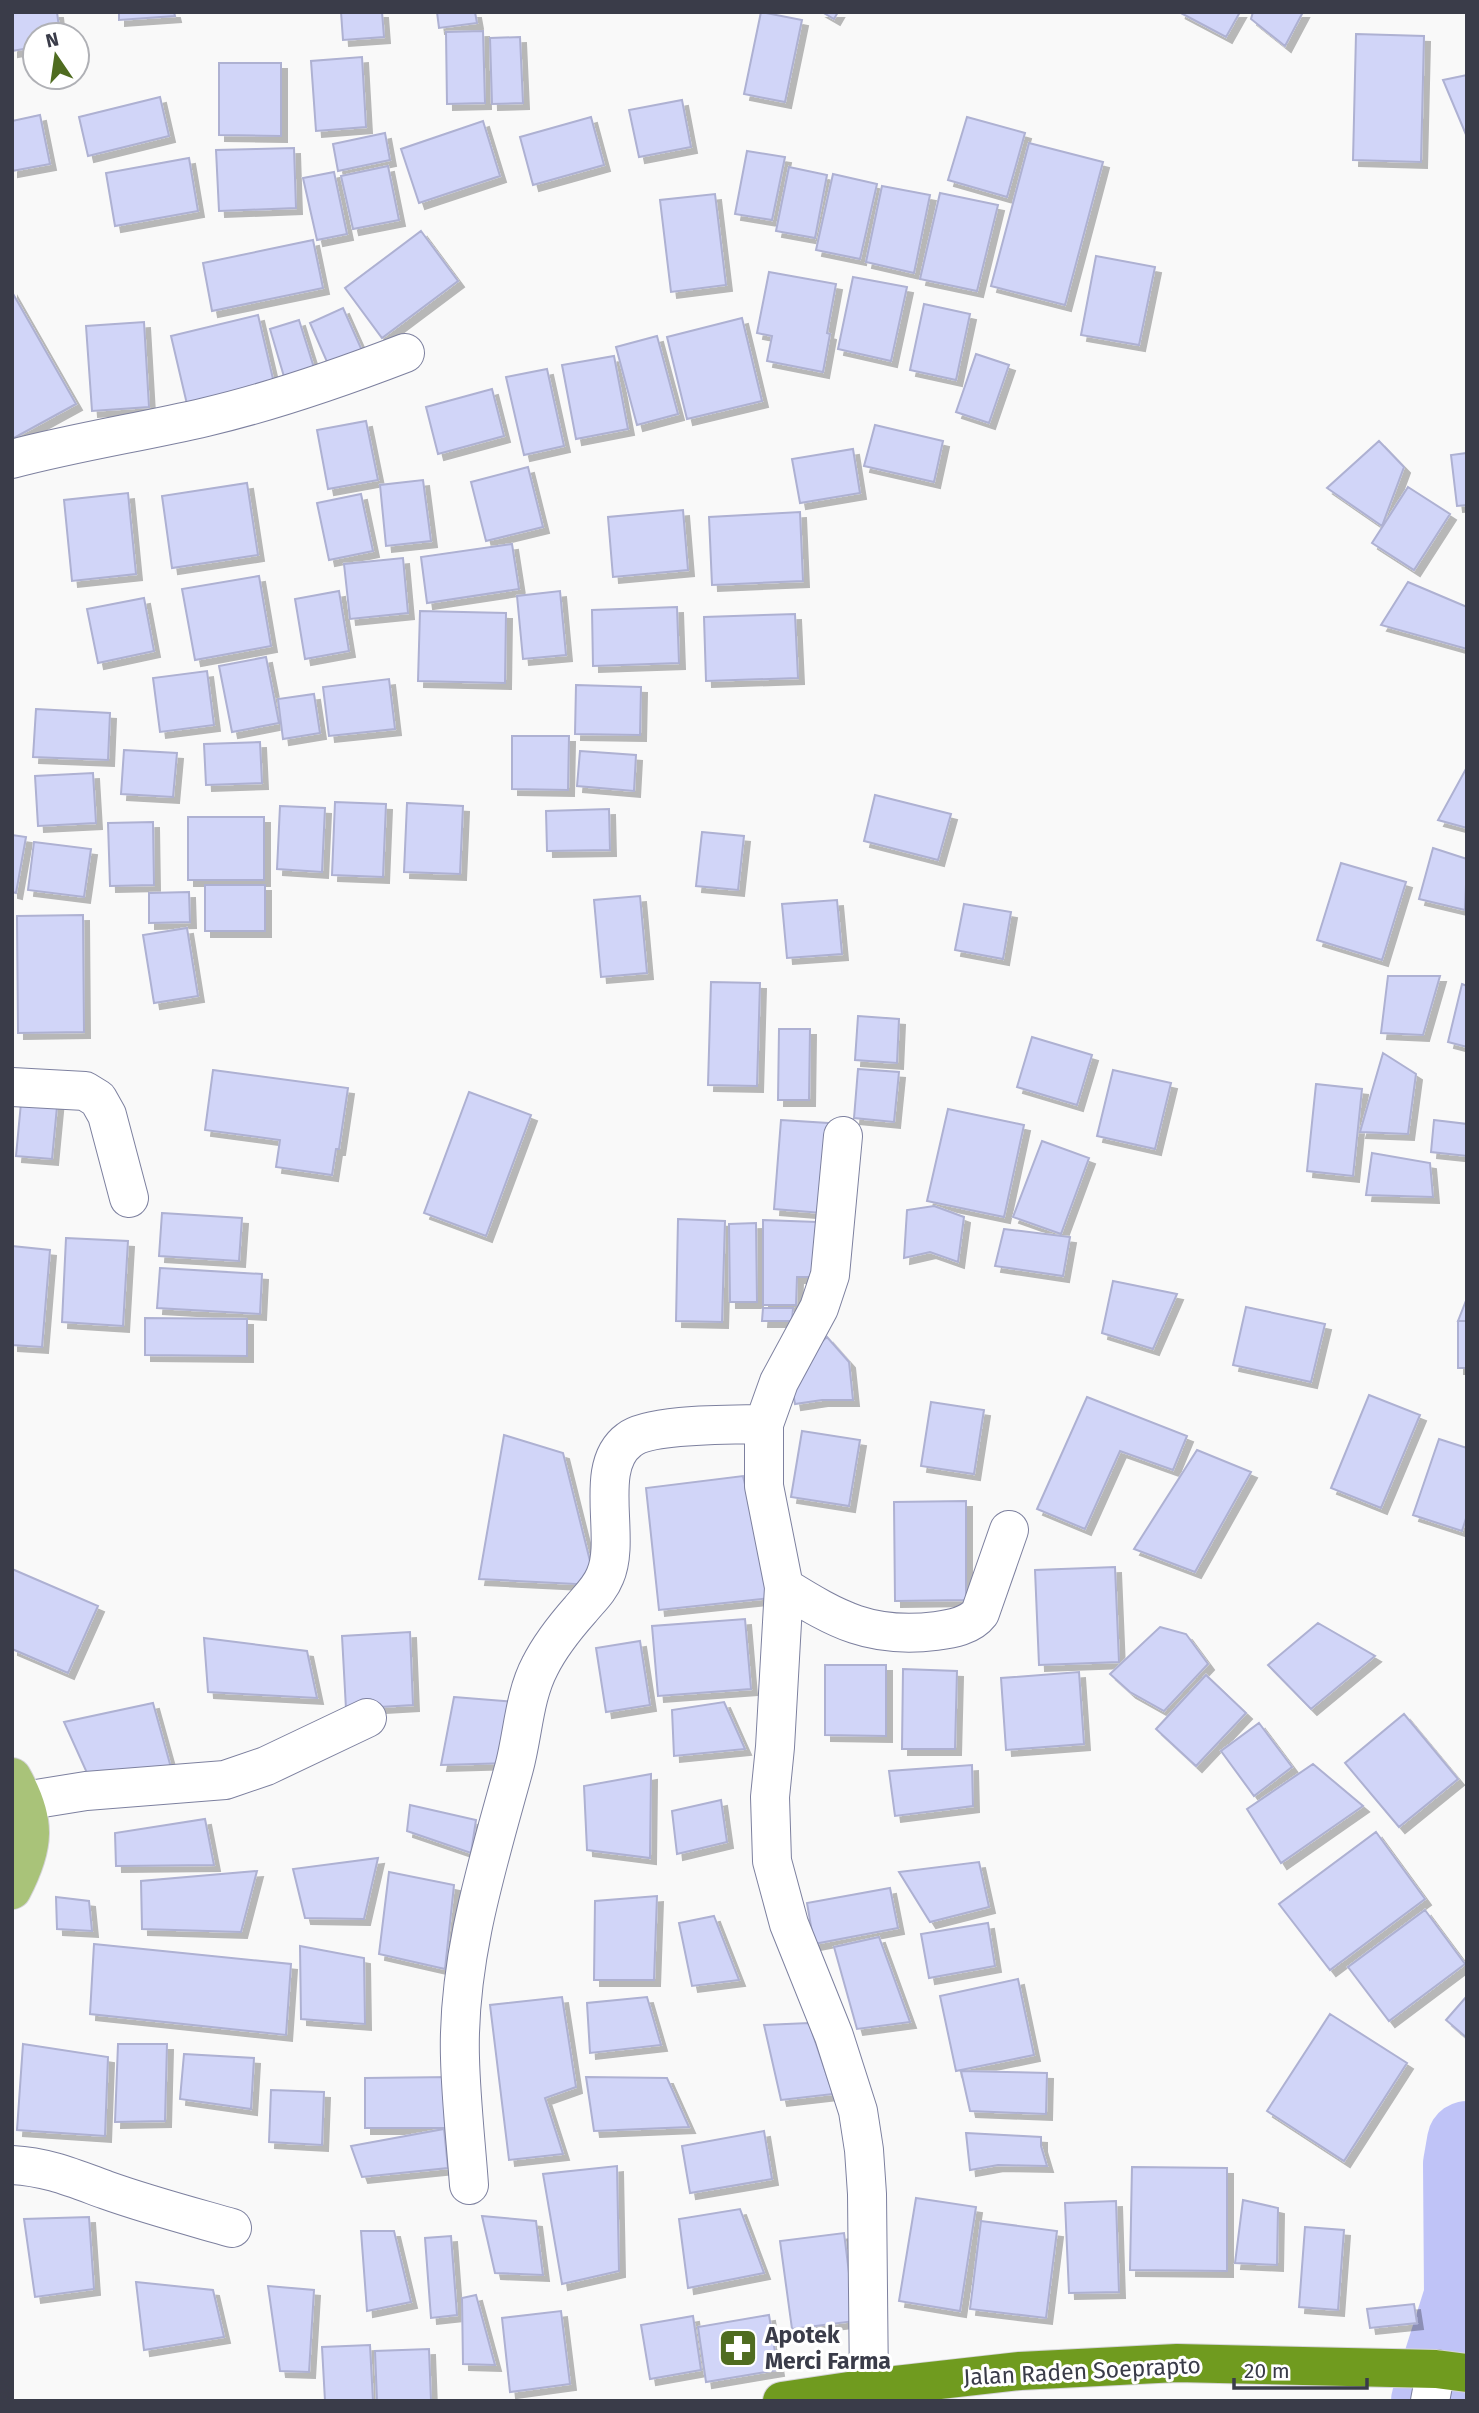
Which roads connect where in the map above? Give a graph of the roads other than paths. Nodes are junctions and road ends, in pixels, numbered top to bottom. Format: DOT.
graph roads {
  1 [pos="405,353"];
  2 [pos="12,459"];
  3 [pos="12,1087"];
  4 [pos="843,1136"];
  5 [pos="129,1198"];
  6 [pos="764,1423"];
  7 [pos="1009,1530"];
  8 [pos="783,1587"];
  9 [pos="367,1718"];
  10 [pos="18,1789"];
  11 [pos="12,1890"];
  12 [pos="12,2165"];
  13 [pos="469,2185"];
  14 [pos="232,2228"];
  15 [pos="1444,2378"];
  16 [pos="869,2388"];
  17 [pos="782,2401"];
  1 -- 2 [label="street"];
  3 -- 5 [label="street"];
  4 -- 6 [label="street"];
  6 -- 8 [label="street"];
  6 -- 13 [label="street"];
  7 -- 8 [label="street"];
  8 -- 16 [label="street"];
  9 -- 10 [label="street"];
  10 -- 11 [label="main road"];
  12 -- 14 [label="street"];
  15 -- 16 [label="highway, Jalan Raden Soeprapto"];
  16 -- 17 [label="highway, Jalan Raden Soeprapto"];
}
